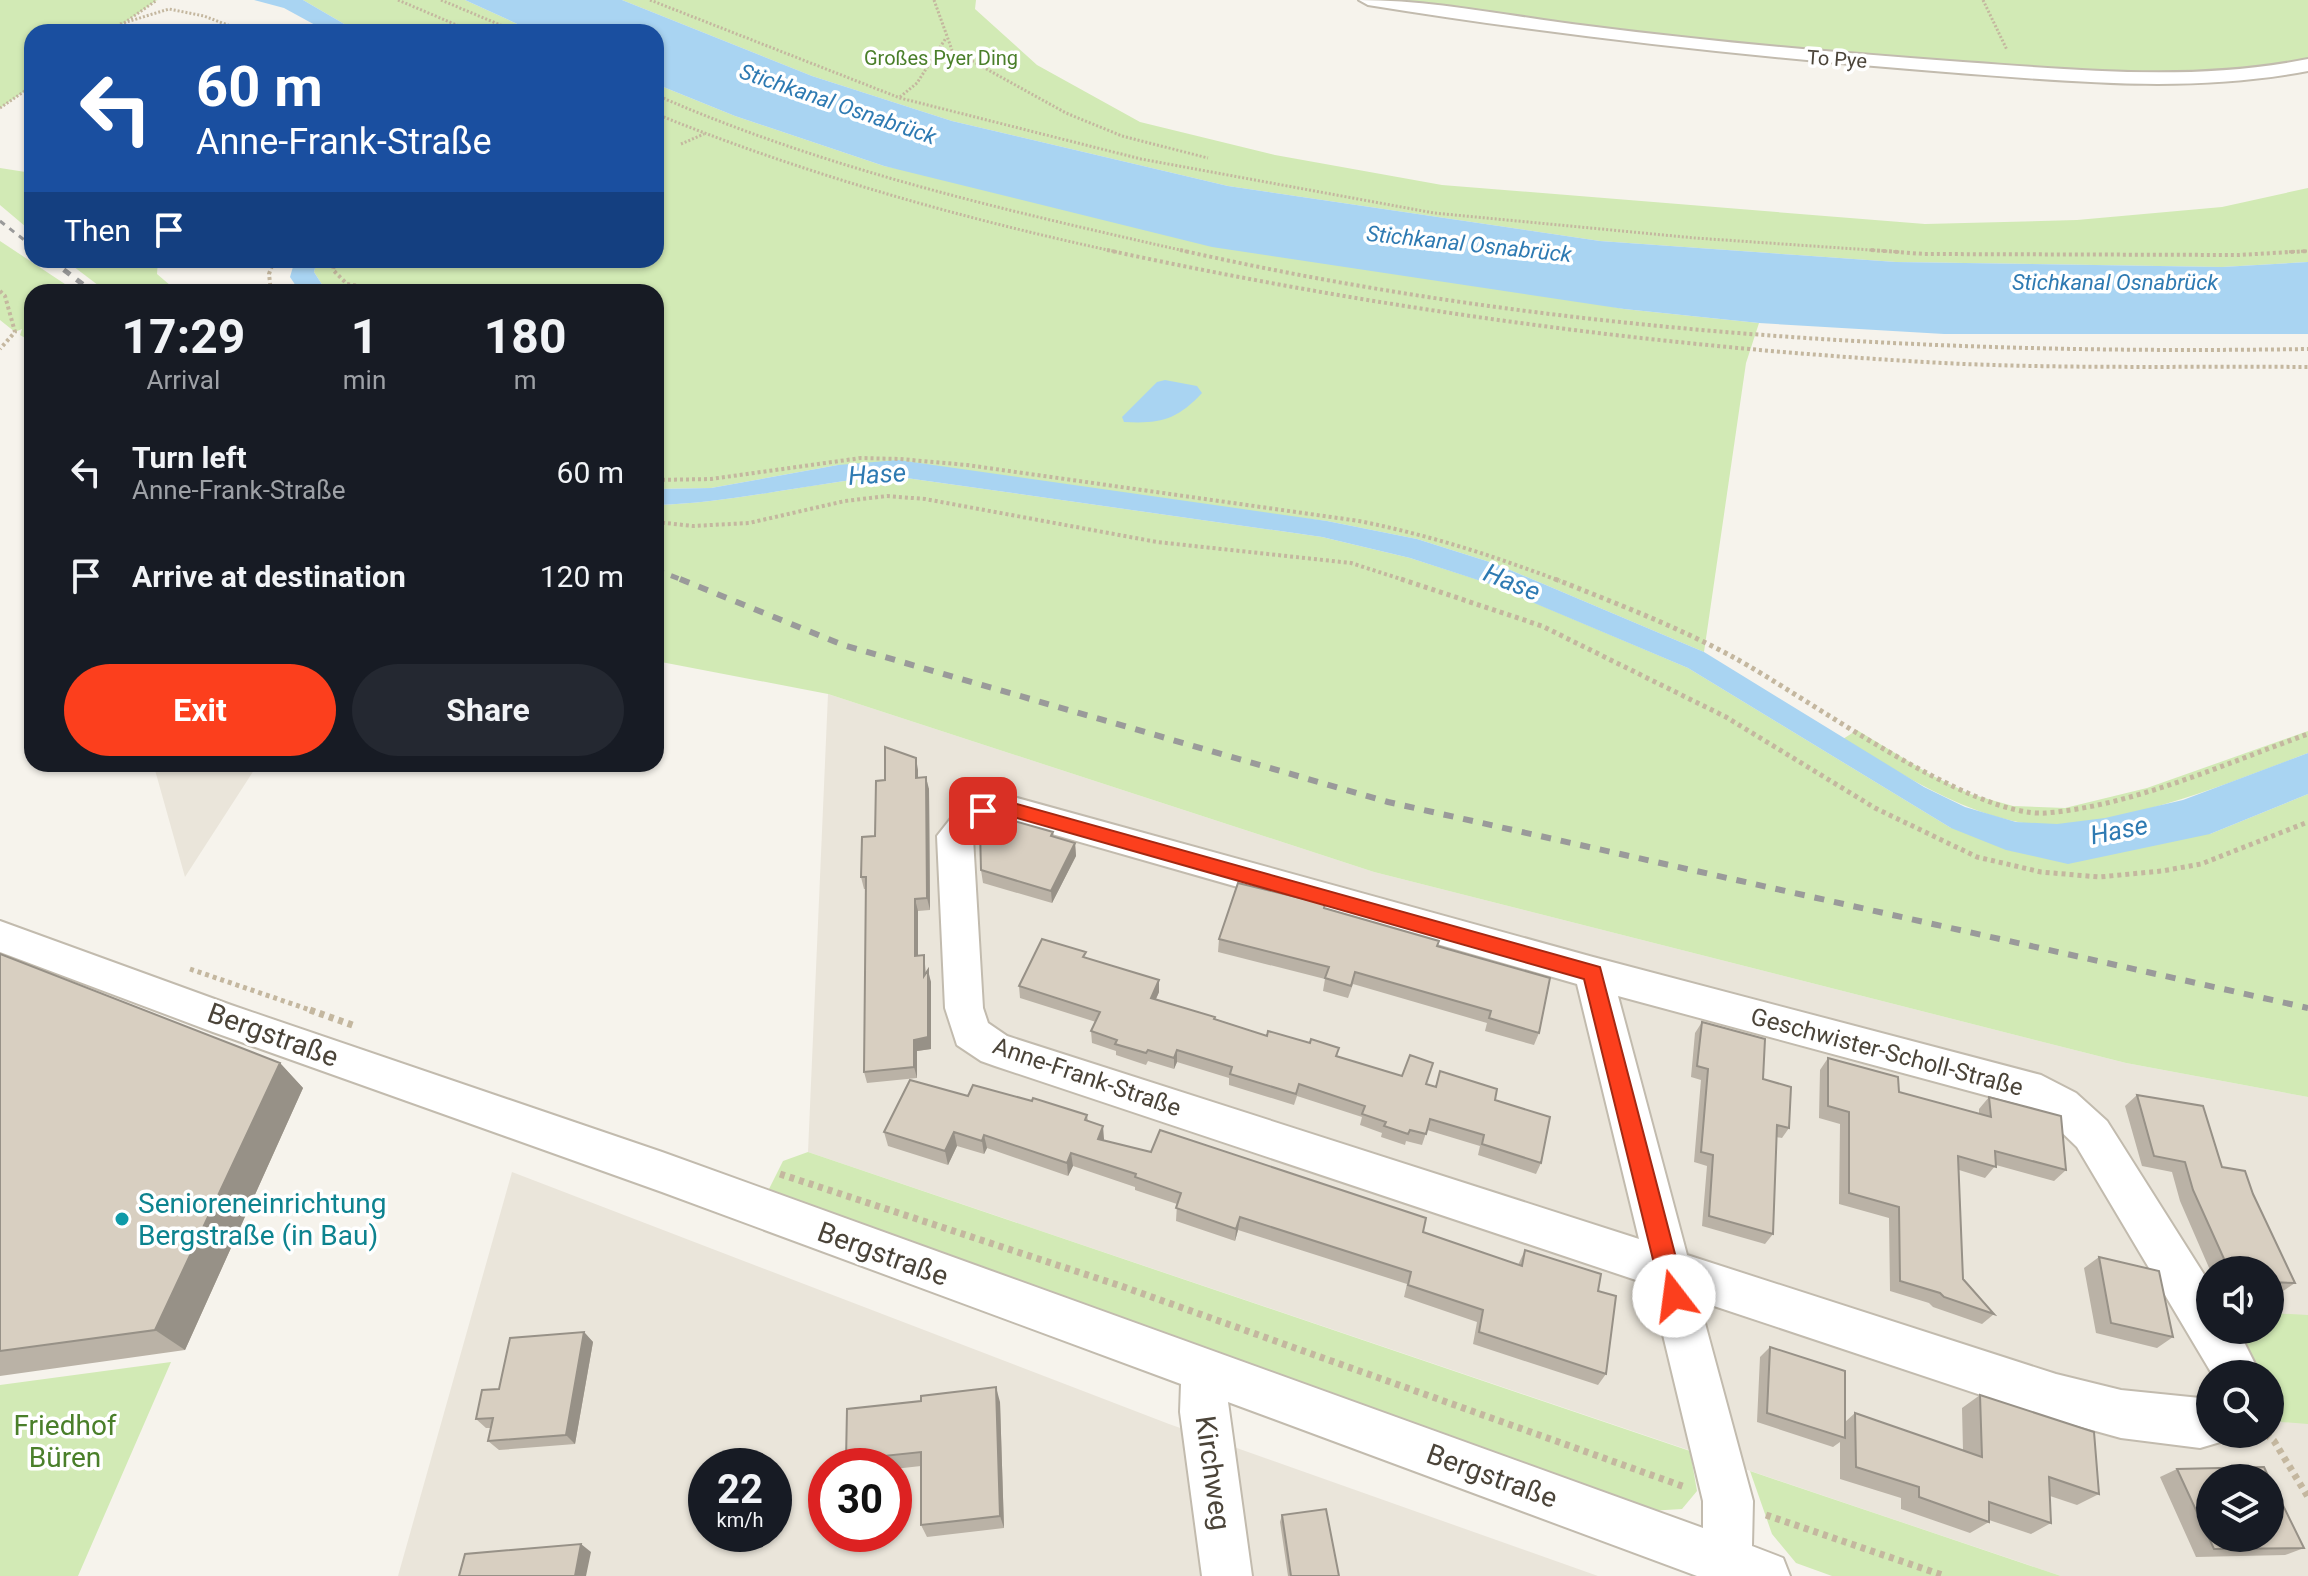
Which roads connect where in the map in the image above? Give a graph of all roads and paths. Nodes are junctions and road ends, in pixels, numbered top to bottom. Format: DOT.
graph roads {
  1 [pos="157,0"];
  2 [pos="398,0"];
  3 [pos="441,0"];
  4 [pos="650,0"];
  5 [pos="934,0"];
  6 [pos="1368,0"];
  7 [pos="1983,0"];
  8 [pos="120,24"];
  9 [pos="220,24"];
  10 [pos="454,24"];
  11 [pos="498,24"];
  12 [pos="946,38"];
  13 [pos="2308,65"];
  14 [pos="2018,72"];
  15 [pos="24,92"];
  16 [pos="664,98"];
  17 [pos="900,98"];
  18 [pos="0,108"];
  19 [pos="664,117"];
  20 [pos="704,134"];
  21 [pos="681,144"];
  22 [pos="1208,158"];
  23 [pos="2308,251"];
  24 [pos="333,268"];
  25 [pos="347,284"];
  26 [pos="0,291"];
  27 [pos="0,349"];
  28 [pos="2308,349"];
  29 [pos="2308,367"];
  30 [pos="664,480"];
  31 [pos="664,523"];
  32 [pos="2308,734"];
  33 [pos="2308,822"];
  34 [pos="0,936"];
  35 [pos="182,966"];
  36 [pos="1593,973"];
  37 [pos="360,1028"];
  38 [pos="774,1172"];
  39 [pos="1666,1267"];
  40 [pos="2196,1304"];
  41 [pos="1204,1371"];
  42 [pos="1448,1405"];
  43 [pos="2196,1423"];
  44 [pos="2278,1448"];
  45 [pos="2308,1497"];
  46 [pos="1746,1569"];
  47 [pos="1227,1576"];
  1 -- 8 [label="path"];
  2 -- 10 [label="path"];
  3 -- 11 [label="path"];
  4 -- 17 [label="path"];
  5 -- 12 [label="path"];
  6 -- 14 [label="street, To Pye"];
  7 -- 14 [label="path"];
  8 -- 9 [label="path"];
  12 -- 17 [label="path"];
  12 -- 22 [label="path"];
  13 -- 14 [label="street, To Pye"];
  15 -- 18 [label="path"];
  16 -- 28 [label="path"];
  17 -- 23 [label="path"];
  19 -- 20 [label="path"];
  20 -- 21 [label="path"];
  20 -- 29 [label="path"];
  24 -- 25 [label="path"];
  26 -- 27 [label="path"];
  30 -- 32 [label="path"];
  31 -- 33 [label="path"];
  34 -- 41 [label="street, Bergstraße"];
  35 -- 37 [label="path"];
  36 -- 39 [label="street"];
  36 -- 39 [label="street, Anne-Frank-Straße"];
  36 -- 40 [label="street, Geschwister-Scholl-Straße"];
  38 -- 42 [label="path"];
  39 -- 43 [label="street"];
  39 -- 46 [label="street"];
  41 -- 46 [label="street, Bergstraße"];
  41 -- 47 [label="street, Kirchweg"];
  44 -- 45 [label="path"];
}
